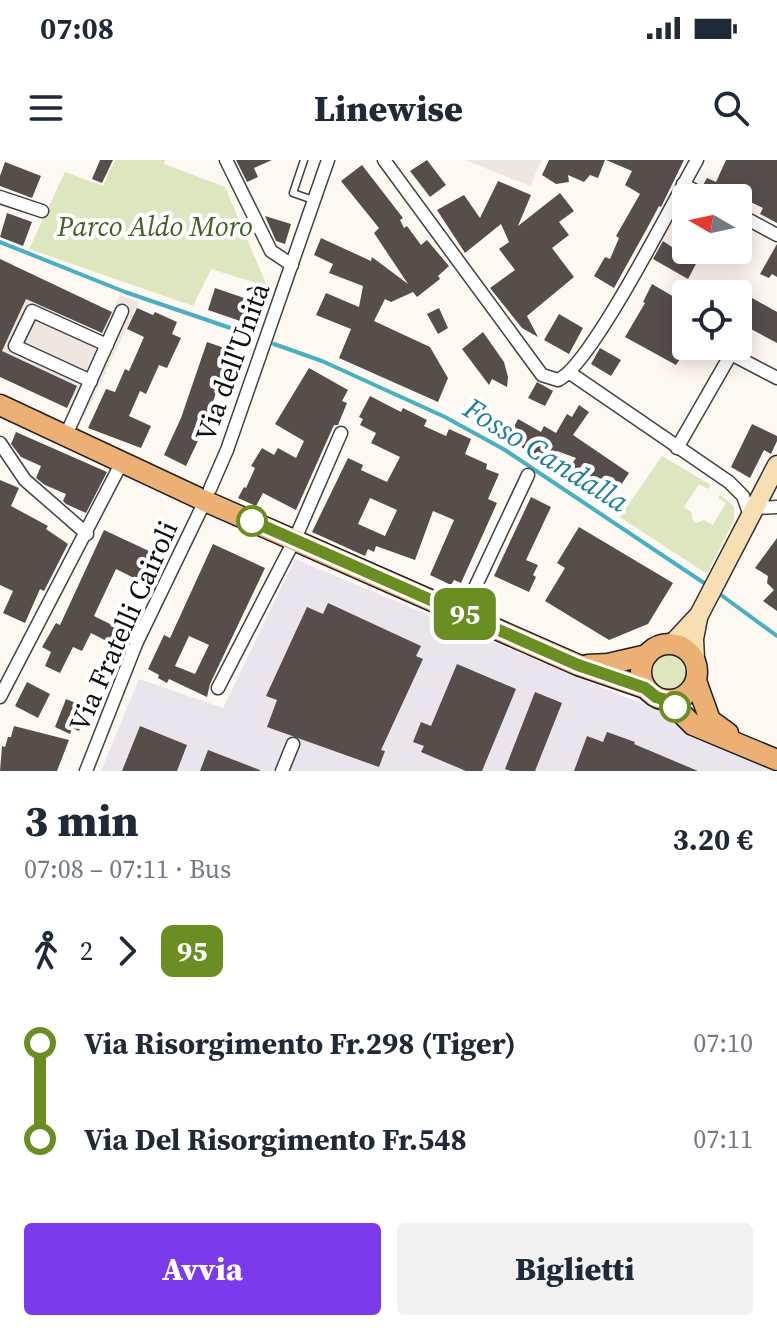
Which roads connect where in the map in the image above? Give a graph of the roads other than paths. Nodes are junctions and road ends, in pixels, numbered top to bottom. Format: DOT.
graph roads {
  1 [pos="226,160"];
  2 [pos="304,160"];
  3 [pos="328,160"];
  4 [pos="384,160"];
  5 [pos="697,160"];
  6 [pos="683,184"];
  7 [pos="0,197"];
  8 [pos="314,200"];
  9 [pos="672,204"];
  10 [pos="42,211"];
  11 [pos="752,222"];
  12 [pos="777,235"];
  13 [pos="292,265"];
  14 [pos="122,311"];
  15 [pos="107,345"];
  16 [pos="570,373"];
  17 [pos="777,378"];
  18 [pos="91,381"];
  19 [pos="0,405"];
  20 [pos="341,433"];
  21 [pos="76,440"];
  22 [pos="0,443"];
  23 [pos="677,448"];
  24 [pos="777,450"];
  25 [pos="122,462"];
  26 [pos="528,475"];
  27 [pos="775,478"];
  28 [pos="207,495"];
  29 [pos="777,507"];
  30 [pos="751,509"];
  31 [pos="87,534"];
  32 [pos="288,534"];
  33 [pos="463,613"];
  34 [pos="699,615"];
  35 [pos="672,644"];
  36 [pos="647,655"];
  37 [pos="695,659"];
  38 [pos="578,665"];
  39 [pos="696,681"];
  40 [pos="218,688"];
  41 [pos="645,688"];
  42 [pos="0,697"];
  43 [pos="669,701"];
  44 [pos="293,744"];
  45 [pos="755,750"];
  46 [pos="777,760"];
  47 [pos="86,771"];
  48 [pos="282,771"];
  1 -- 13 [label="street"];
  2 -- 8 [label="lane"];
  3 -- 8 [label="street, Via dell'Unità"];
  4 -- 16 [label="street"];
  5 -- 6 [label="street"];
  7 -- 10 [label="street"];
  8 -- 13 [label="street, Via dell'Unità"];
  9 -- 16 [label="street"];
  11 -- 12 [label="street"];
  13 -- 28 [label="street, Via dell'Unità"];
  14 -- 15 [label="street"];
  15 -- 18 [label="street"];
  15 -- 18 [label="street"];
  16 -- 23 [label="street"];
  17 -- 23 [label="street"];
  18 -- 21 [label="street"];
  19 -- 21 [label="main road"];
  20 -- 32 [label="street"];
  21 -- 25 [label="main road"];
  21 -- 28 [label="main road"];
  22 -- 31 [label="street"];
  23 -- 30 [label="street"];
  24 -- 30 [label="street"];
  25 -- 28 [label="main road"];
  25 -- 31 [label="street"];
  26 -- 33 [label="street"];
  27 -- 30 [label="street"];
  28 -- 32 [label="main road"];
  28 -- 47 [label="street, Via Fratelli Cairoli"];
  29 -- 30 [label="street"];
  30 -- 34 [label="street"];
  31 -- 42 [label="street"];
  32 -- 33 [label="main road"];
  32 -- 40 [label="street"];
  33 -- 38 [label="main road"];
  34 -- 35 [label="street"];
  34 -- 37 [label="street"];
  35 -- 36 [label="main road"];
  35 -- 37 [label="main road"];
  36 -- 38 [label="main road"];
  36 -- 41 [label="main road"];
  37 -- 39 [label="main road"];
  38 -- 41 [label="main road"];
  39 -- 43 [label="main road"];
  39 -- 45 [label="main road"];
  41 -- 43 [label="main road"];
  43 -- 45 [label="main road"];
  44 -- 48 [label="street"];
  45 -- 46 [label="main road"];
}
